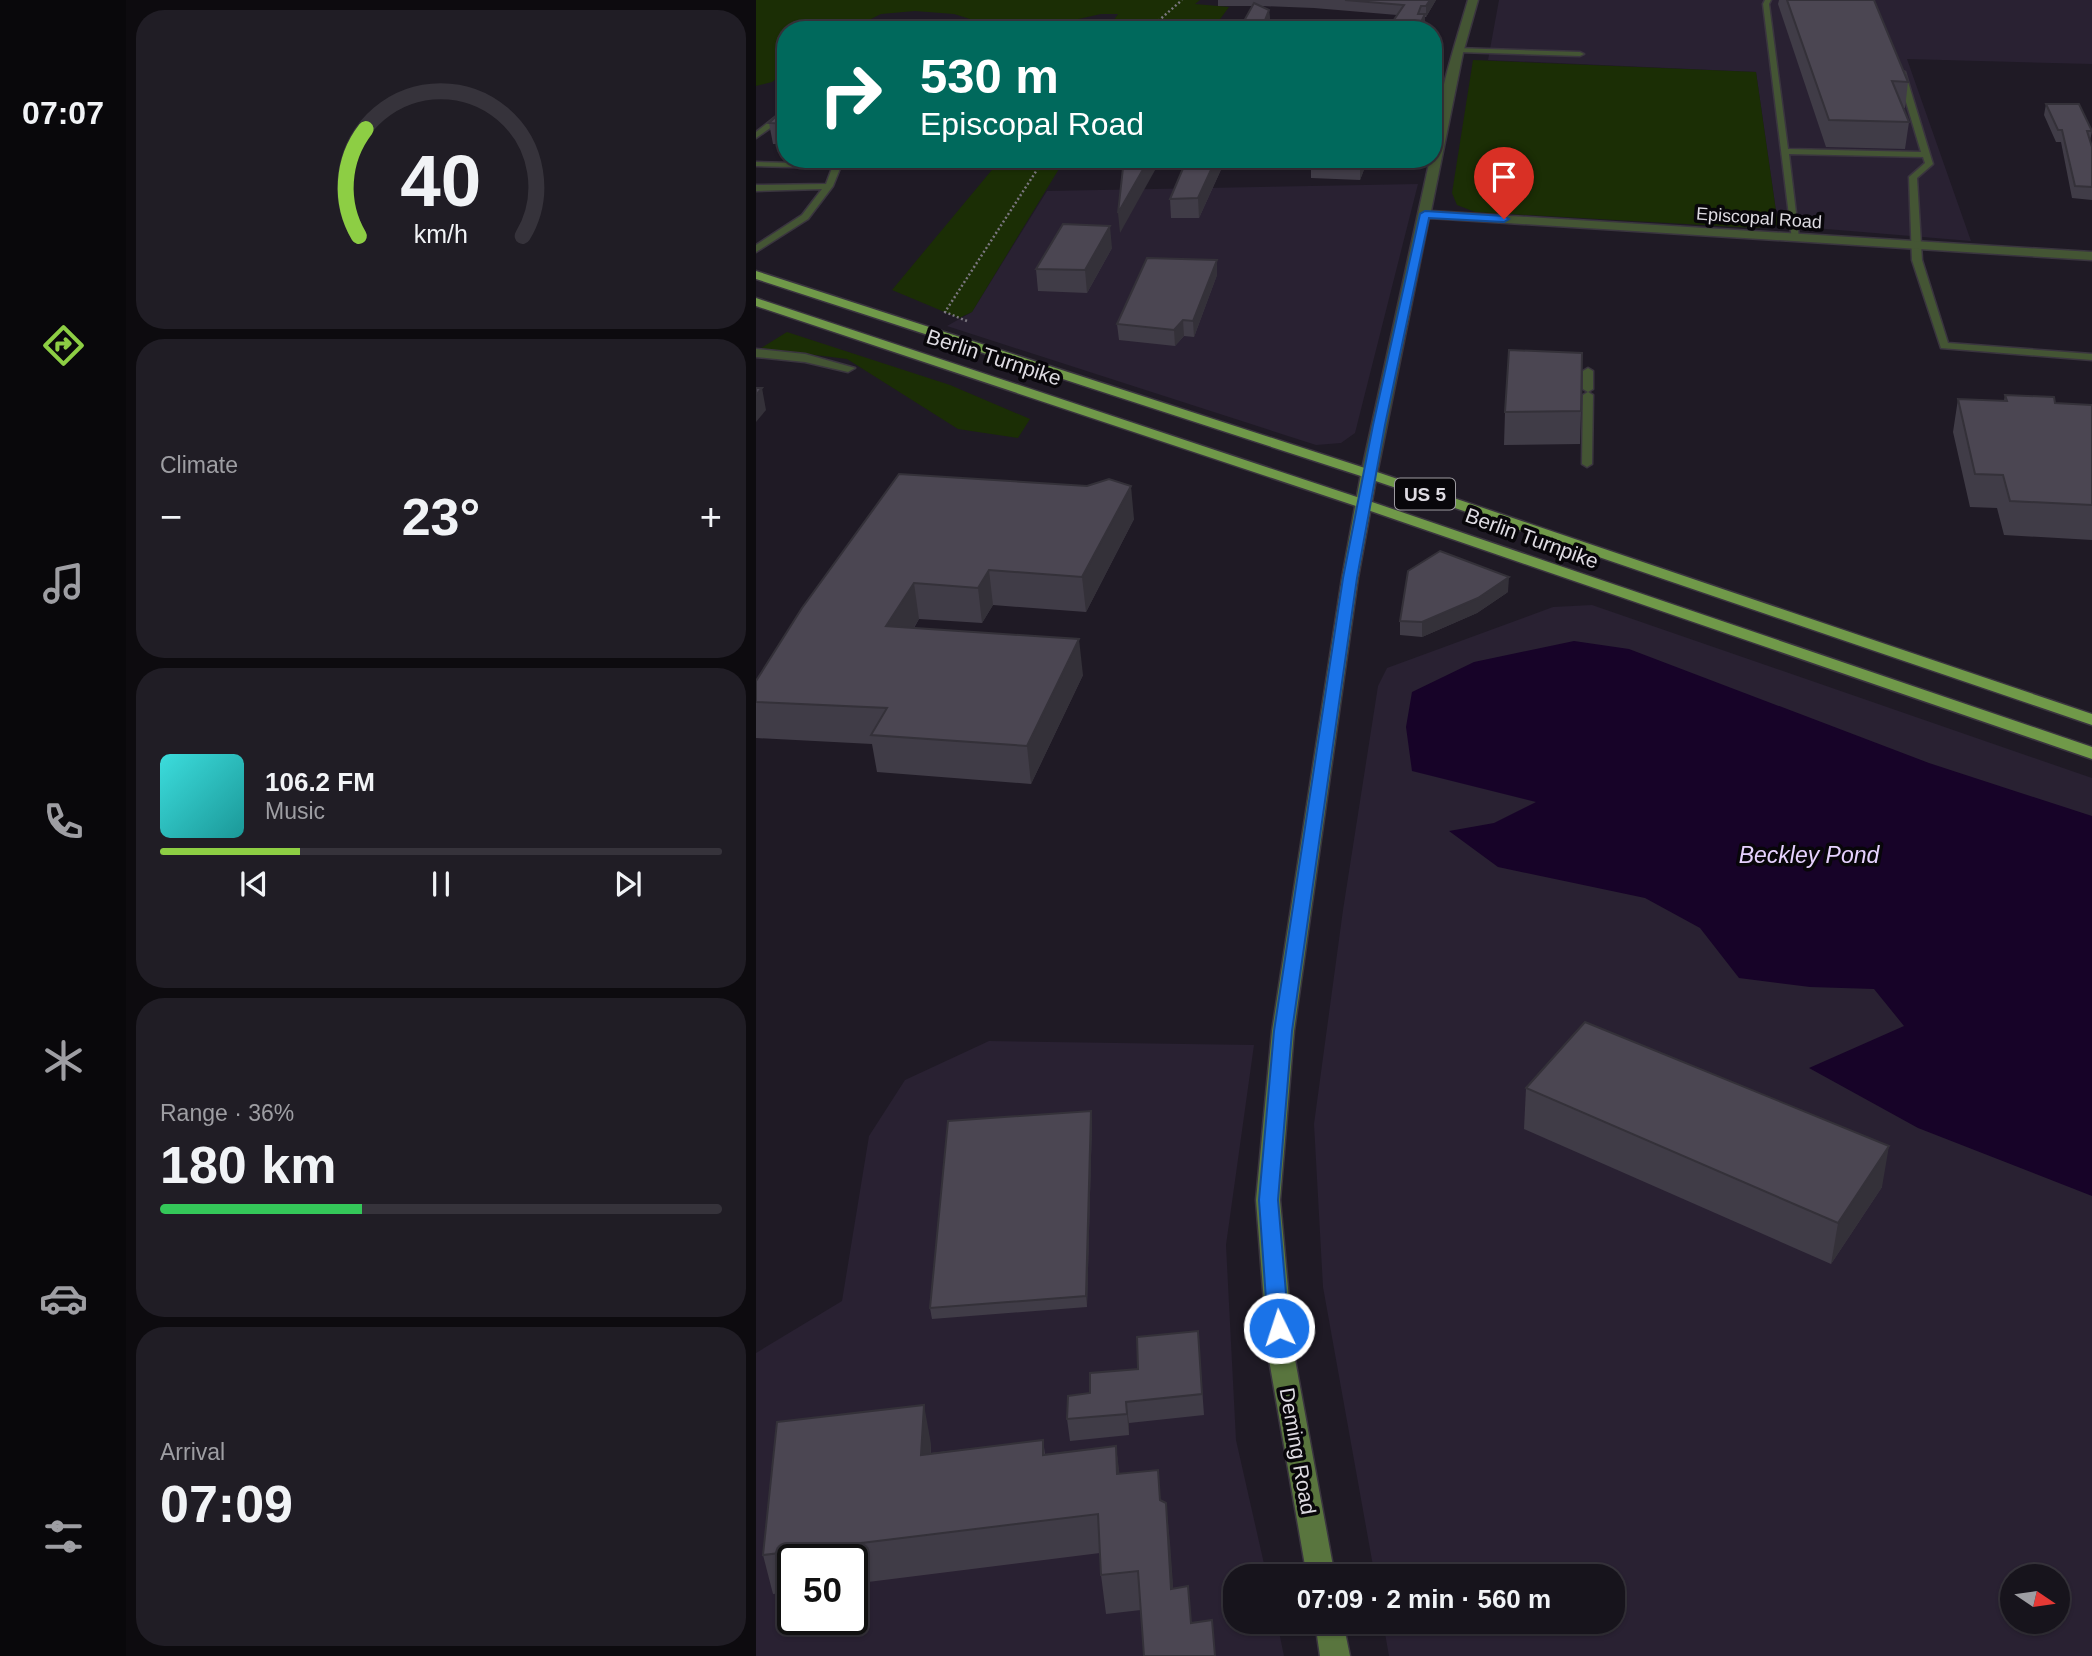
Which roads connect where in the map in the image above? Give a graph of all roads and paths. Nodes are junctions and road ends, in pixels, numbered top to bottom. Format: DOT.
graph roads {
  1 [pos="1182,0"];
  2 [pos="1473,0"];
  3 [pos="1768,0"];
  4 [pos="1158,21"];
  5 [pos="1459,50"];
  6 [pos="1580,54"];
  7 [pos="1898,66"];
  8 [pos="777,120"];
  9 [pos="1442,132"];
  10 [pos="756,136"];
  11 [pos="1784,151"];
  12 [pos="1927,155"];
  13 [pos="756,164"];
  14 [pos="777,165"];
  15 [pos="835,168"];
  16 [pos="1038,168"];
  17 [pos="1435,168"];
  18 [pos="829,186"];
  19 [pos="756,188"];
  20 [pos="1425,214"];
  21 [pos="1795,238"];
  22 [pos="1916,246"];
  23 [pos="756,249"];
  24 [pos="2092,257"];
  25 [pos="756,275"];
  26 [pos="756,302"];
  27 [pos="969,322"];
  28 [pos="756,353"];
  29 [pos="2092,357"];
  30 [pos="848,368"];
  31 [pos="1588,370"];
  32 [pos="1587,464"];
  33 [pos="1369,474"];
  34 [pos="1364,504"];
  35 [pos="2071,713"];
  36 [pos="2092,713"];
  37 [pos="2092,720"];
  38 [pos="2092,753"];
  39 [pos="1319,1564"];
  40 [pos="1331,1634"];
  41 [pos="1335,1656"];
  1 -- 4 [label="path"];
  2 -- 5 [label="street, Deming Road"];
  3 -- 11 [label="lane"];
  5 -- 6 [label="lane"];
  5 -- 9 [label="street, Deming Road"];
  7 -- 12 [label="lane"];
  8 -- 10 [label="lane"];
  11 -- 12 [label="lane"];
  11 -- 21 [label="lane"];
  12 -- 22 [label="lane"];
  13 -- 14 [label="lane"];
  15 -- 18 [label="lane"];
  16 -- 27 [label="path"];
  17 -- 20 [label="street, Deming Road"];
  18 -- 19 [label="lane"];
  18 -- 23 [label="lane"];
  20 -- 21 [label="street, Episcopal Road"];
  20 -- 33 [label="street, Deming Road"];
  21 -- 22 [label="street, Episcopal Road"];
  22 -- 24 [label="street, Episcopal Road"];
  22 -- 29 [label="lane"];
  25 -- 33 [label="highway, Berlin Turnpike / US 5"];
  26 -- 34 [label="highway, Berlin Turnpike / US 5"];
  28 -- 30 [label="street"];
  31 -- 32 [label="lane"];
  33 -- 34 [label="main road, Deming Road"];
  33 -- 35 [label="highway, Berlin Turnpike / US 5"];
  34 -- 38 [label="highway, Berlin Turnpike / US 5"];
  34 -- 39 [label="main road, Deming Road"];
  35 -- 36 [label="lane"];
  35 -- 37 [label="highway, Berlin Turnpike / US 5"];
  40 -- 41 [label="main road"];
}
